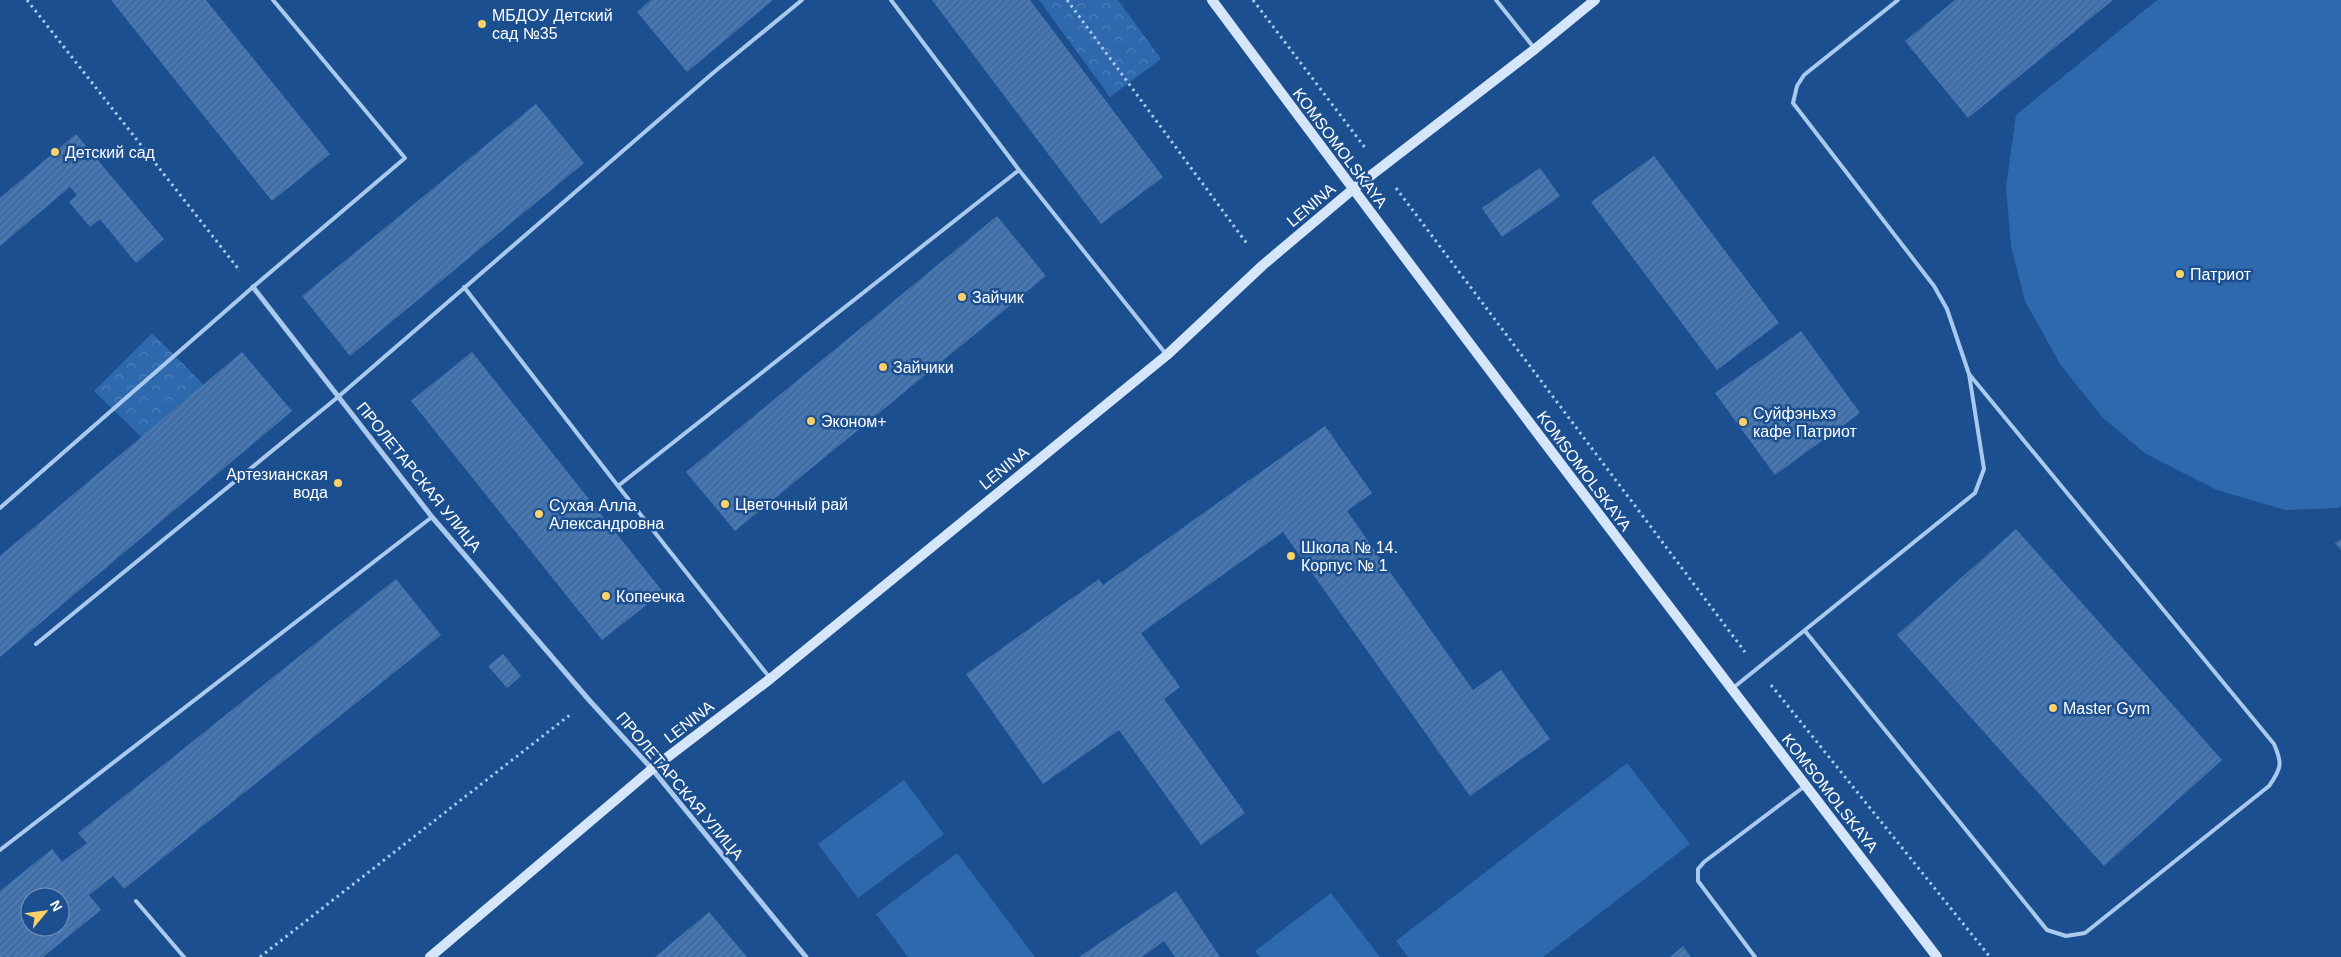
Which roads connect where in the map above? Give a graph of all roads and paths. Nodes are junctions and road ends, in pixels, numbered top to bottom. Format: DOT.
graph roads {
  1 [pos="27,0"];
  2 [pos="273,0"];
  3 [pos="802,0"];
  4 [pos="891,0"];
  5 [pos="1067,0"];
  6 [pos="1212,0"];
  7 [pos="1254,0"];
  8 [pos="1496,0"];
  9 [pos="1596,0"];
  10 [pos="1898,0"];
  11 [pos="1535,49"];
  12 [pos="1381,168"];
  13 [pos="1019,170"];
  14 [pos="1352,190"];
  15 [pos="1263,265"];
  16 [pos="253,287"];
  17 [pos="464,288"];
  18 [pos="1166,355"];
  19 [pos="1968,374"];
  20 [pos="338,396"];
  21 [pos="618,486"];
  22 [pos="0,508"];
  23 [pos="432,517"];
  24 [pos="1805,631"];
  25 [pos="36,644"];
  26 [pos="1758,668"];
  27 [pos="770,679"];
  28 [pos="1731,690"];
  29 [pos="589,700"];
  30 [pos="652,769"];
  31 [pos="1805,786"];
  32 [pos="0,850"];
  33 [pos="136,901"];
  34 [pos="184,957"];
  35 [pos="260,957"];
  36 [pos="430,957"];
  37 [pos="806,957"];
  38 [pos="1755,957"];
  39 [pos="1937,957"];
  40 [pos="1990,957"];
  1 -- 16 [label="path"];
  2 -- 16 [label="lane"];
  3 -- 17 [label="lane"];
  4 -- 13 [label="lane"];
  5 -- 15 [label="path"];
  6 -- 14 [label="main road, KOMSOMOLSKAYA"];
  7 -- 12 [label="path"];
  8 -- 11 [label="lane"];
  9 -- 11 [label="main road, LENINA"];
  10 -- 19 [label="lane"];
  11 -- 12 [label="main road, LENINA"];
  12 -- 14 [label="main road, LENINA"];
  12 -- 26 [label="path"];
  13 -- 18 [label="lane"];
  13 -- 21 [label="lane"];
  14 -- 15 [label="main road, LENINA"];
  14 -- 28 [label="main road, KOMSOMOLSKAYA"];
  15 -- 18 [label="main road, LENINA"];
  16 -- 20 [label="street, ПРОЛЕТАРСКАЯ УЛИЦА"];
  16 -- 22 [label="lane"];
  17 -- 20 [label="lane"];
  17 -- 21 [label="lane"];
  18 -- 27 [label="main road, LENINA"];
  19 -- 24 [label="lane"];
  19 -- 24 [label="lane"];
  20 -- 23 [label="street, ПРОЛЕТАРСКАЯ УЛИЦА"];
  20 -- 25 [label="lane"];
  21 -- 27 [label="lane"];
  23 -- 29 [label="street, ПРОЛЕТАРСКАЯ УЛИЦА"];
  23 -- 32 [label="lane"];
  24 -- 26 [label="lane"];
  26 -- 28 [label="lane"];
  26 -- 40 [label="path"];
  27 -- 30 [label="main road, LENINA"];
  28 -- 31 [label="main road, KOMSOMOLSKAYA"];
  29 -- 30 [label="street, ПРОЛЕТАРСКАЯ УЛИЦА"];
  29 -- 35 [label="path"];
  30 -- 36 [label="main road, LENINA"];
  30 -- 37 [label="street, ПРОЛЕТАРСКАЯ УЛИЦА"];
  31 -- 38 [label="lane"];
  31 -- 39 [label="main road, KOMSOMOLSKAYA"];
  33 -- 34 [label="lane"];
}
